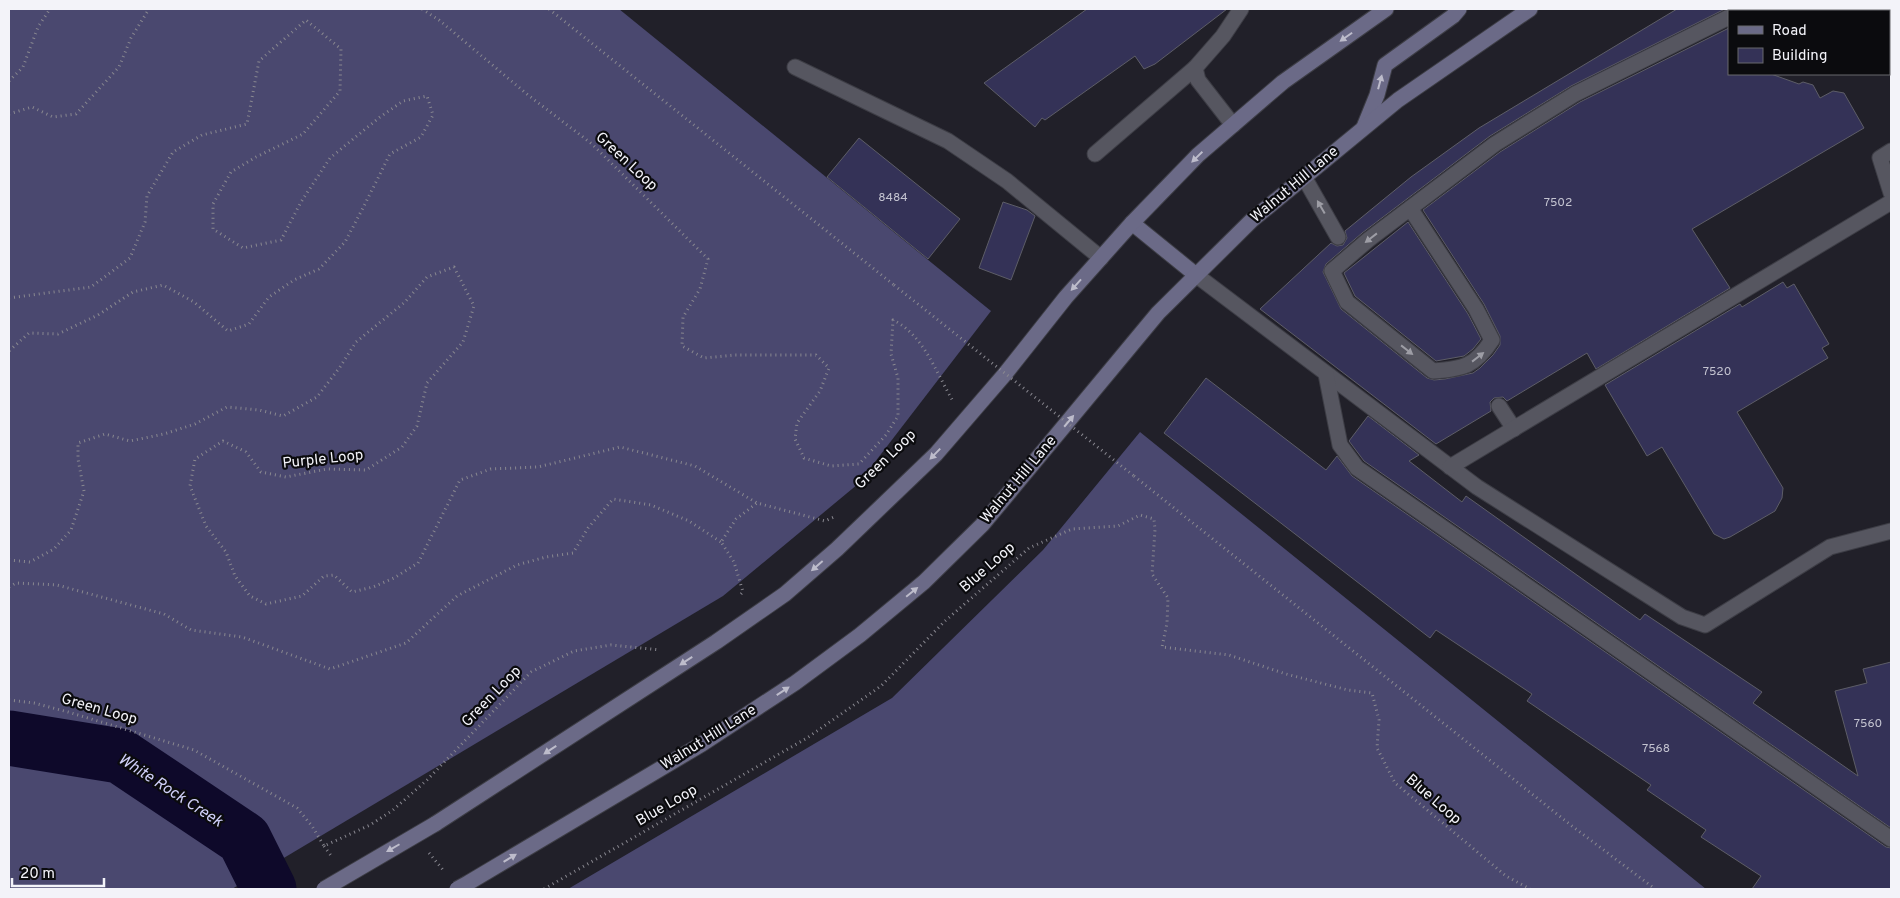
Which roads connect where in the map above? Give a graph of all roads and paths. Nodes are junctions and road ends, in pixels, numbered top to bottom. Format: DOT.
graph roads {
  1 [pos="50,9"];
  2 [pos="149,9"];
  3 [pos="422,9"];
  4 [pos="549,9"];
  5 [pos="1241,9"];
  6 [pos="1386,9"];
  7 [pos="1460,9"];
  8 [pos="1530,9"];
  9 [pos="1728,18"];
  10 [pos="795,67"];
  11 [pos="1195,68"];
  12 [pos="9,81"];
  13 [pos="9,114"];
  14 [pos="1234,125"];
  15 [pos="1364,128"];
  16 [pos="1891,151"];
  17 [pos="1095,154"];
  18 [pos="1304,177"];
  19 [pos="1891,193"];
  20 [pos="1891,202"];
  21 [pos="1410,208"];
  22 [pos="1132,223"];
  23 [pos="1338,237"];
  24 [pos="1101,258"];
  25 [pos="1196,275"];
  26 [pos="9,298"];
  27 [pos="9,351"];
  28 [pos="1326,374"];
  29 [pos="954,403"];
  30 [pos="1499,406"];
  31 [pos="1514,429"];
  32 [pos="1450,467"];
  33 [pos="757,504"];
  34 [pos="840,514"];
  35 [pos="1891,531"];
  36 [pos="721,542"];
  37 [pos="9,560"];
  38 [pos="9,586"];
  39 [pos="739,598"];
  40 [pos="667,651"];
  41 [pos="9,700"];
  42 [pos="1891,839"];
  43 [pos="462,886"];
  44 [pos="324,889"];
  45 [pos="544,889"];
  46 [pos="1530,889"];
  47 [pos="1655,889"];
  1 -- 12 [label="path"];
  2 -- 13 [label="path"];
  3 -- 29 [label="path, Green Loop"];
  4 -- 47 [label="path, bridge"];
  5 -- 11 [label="lane"];
  6 -- 14 [label="main road, one-way"];
  15 -- 7 [label="main road, one-way"];
  8 -- 15 [label="main road, Walnut Hill Lane"];
  9 -- 21 [label="lane"];
  10 -- 24 [label="lane"];
  11 -- 14 [label="lane"];
  11 -- 17 [label="lane"];
  14 -- 22 [label="main road, one-way"];
  15 -- 18 [label="main road, Walnut Hill Lane"];
  16 -- 19 [label="lane"];
  23 -- 18 [label="lane, one-way"];
  18 -- 25 [label="main road, Walnut Hill Lane"];
  20 -- 31 [label="lane"];
  21 -- 21 [label="lane, one-way"];
  22 -- 24 [label="main road"];
  22 -- 25 [label="main road"];
  24 -- 44 [label="main road, one-way, bridge"];
  25 -- 28 [label="lane"];
  43 -- 25 [label="main road, Walnut Hill Lane, one-way"];
  26 -- 27 [label="path"];
  28 -- 32 [label="lane"];
  28 -- 42 [label="lane"];
  30 -- 31 [label="lane"];
  31 -- 32 [label="lane"];
  32 -- 35 [label="lane"];
  33 -- 34 [label="path"];
  33 -- 36 [label="path"];
  33 -- 37 [label="path, Purple Loop"];
  36 -- 38 [label="path"];
  36 -- 39 [label="path"];
  40 -- 41 [label="path, Green Loop"];
  45 -- 46 [label="path, Blue Loop"];
}
